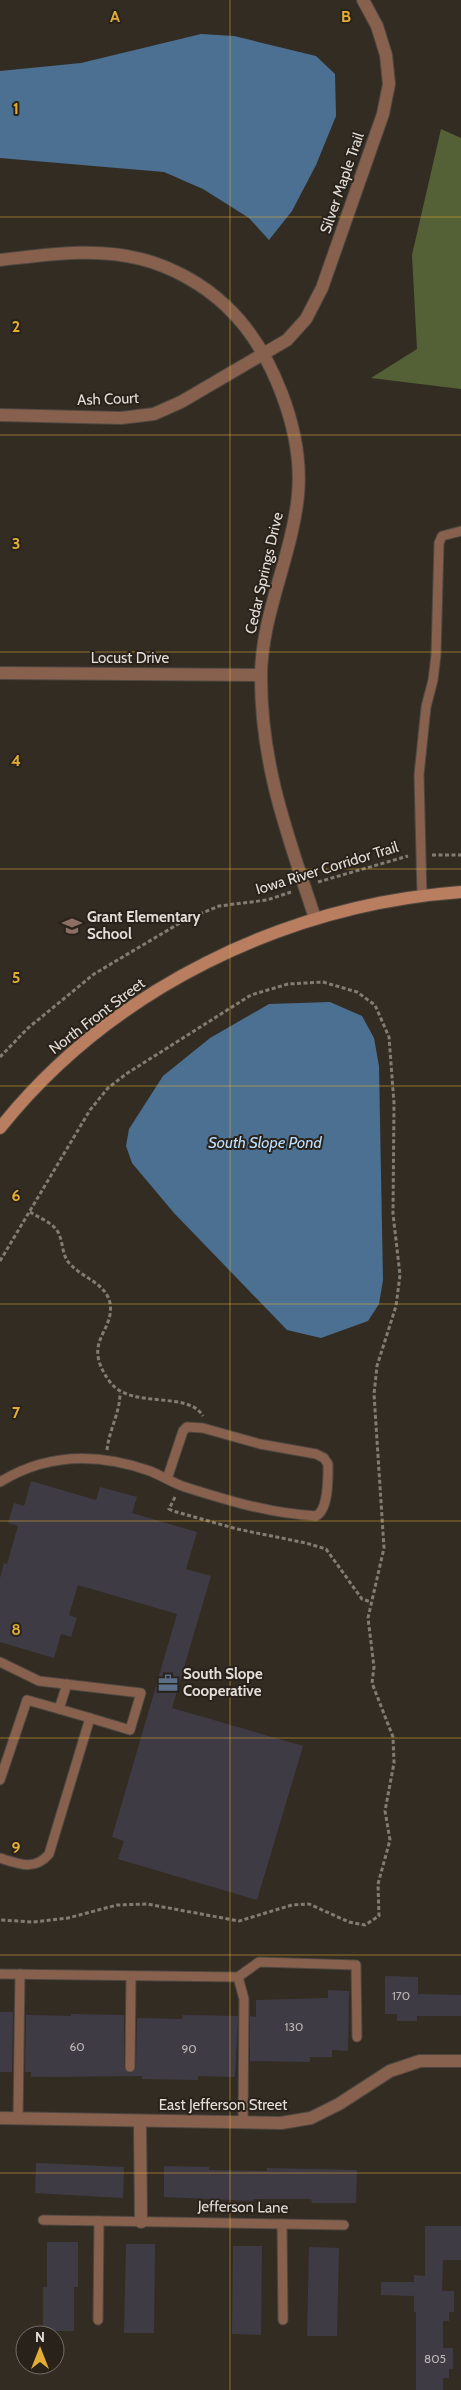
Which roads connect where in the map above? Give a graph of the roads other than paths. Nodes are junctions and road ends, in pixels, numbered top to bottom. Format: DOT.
graph roads {
  1 [pos="363,0"];
  2 [pos="0,260"];
  3 [pos="262,355"];
  4 [pos="0,415"];
  5 [pos="461,531"];
  6 [pos="0,673"];
  7 [pos="261,675"];
  8 [pos="461,892"];
  9 [pos="422,896"];
  10 [pos="315,918"];
  11 [pos="0,1128"];
  12 [pos="168,1479"];
  13 [pos="0,1482"];
  14 [pos="0,1662"];
  15 [pos="68,1684"];
  16 [pos="59,1709"];
  17 [pos="90,1718"];
  18 [pos="0,1780"];
  19 [pos="0,1858"];
  20 [pos="0,1974"];
  21 [pos="20,1974"];
  22 [pos="131,1976"];
  23 [pos="238,1977"];
  24 [pos="357,2037"];
  25 [pos="461,2060"];
  26 [pos="130,2067"];
  27 [pos="0,2118"];
  28 [pos="18,2119"];
  29 [pos="140,2122"];
  30 [pos="243,2123"];
  31 [pos="43,2220"];
  32 [pos="99,2221"];
  33 [pos="141,2222"];
  34 [pos="282,2224"];
  35 [pos="344,2225"];
  36 [pos="98,2320"];
  37 [pos="283,2320"];
  1 -- 3 [label="street, Silver Maple Trail"];
  2 -- 3 [label="street, Cedar Springs Drive"];
  3 -- 4 [label="street, Ash Court"];
  3 -- 7 [label="street, Cedar Springs Drive"];
  5 -- 9 [label="lane"];
  6 -- 7 [label="street, Locust Drive"];
  7 -- 10 [label="street, Cedar Springs Drive"];
  8 -- 9 [label="main road, North Front Street"];
  9 -- 10 [label="main road, North Front Street"];
  10 -- 11 [label="main road, North Front Street"];
  12 -- 12 [label="lane"];
  12 -- 13 [label="lane"];
  14 -- 15 [label="lane"];
  15 -- 16 [label="lane"];
  15 -- 17 [label="lane"];
  16 -- 17 [label="lane"];
  16 -- 18 [label="lane"];
  17 -- 19 [label="lane"];
  20 -- 21 [label="lane"];
  21 -- 22 [label="lane"];
  21 -- 28 [label="lane"];
  22 -- 23 [label="lane"];
  22 -- 26 [label="lane"];
  23 -- 24 [label="lane"];
  23 -- 30 [label="lane"];
  25 -- 30 [label="street, East Jefferson Street"];
  27 -- 28 [label="street, East Jefferson Street"];
  28 -- 29 [label="street, East Jefferson Street"];
  29 -- 30 [label="street, East Jefferson Street"];
  29 -- 33 [label="street"];
  31 -- 32 [label="lane, Jefferson Lane"];
  32 -- 33 [label="lane, Jefferson Lane"];
  32 -- 36 [label="lane"];
  33 -- 34 [label="lane, Jefferson Lane"];
  34 -- 35 [label="lane, Jefferson Lane"];
  34 -- 37 [label="lane"];
}
